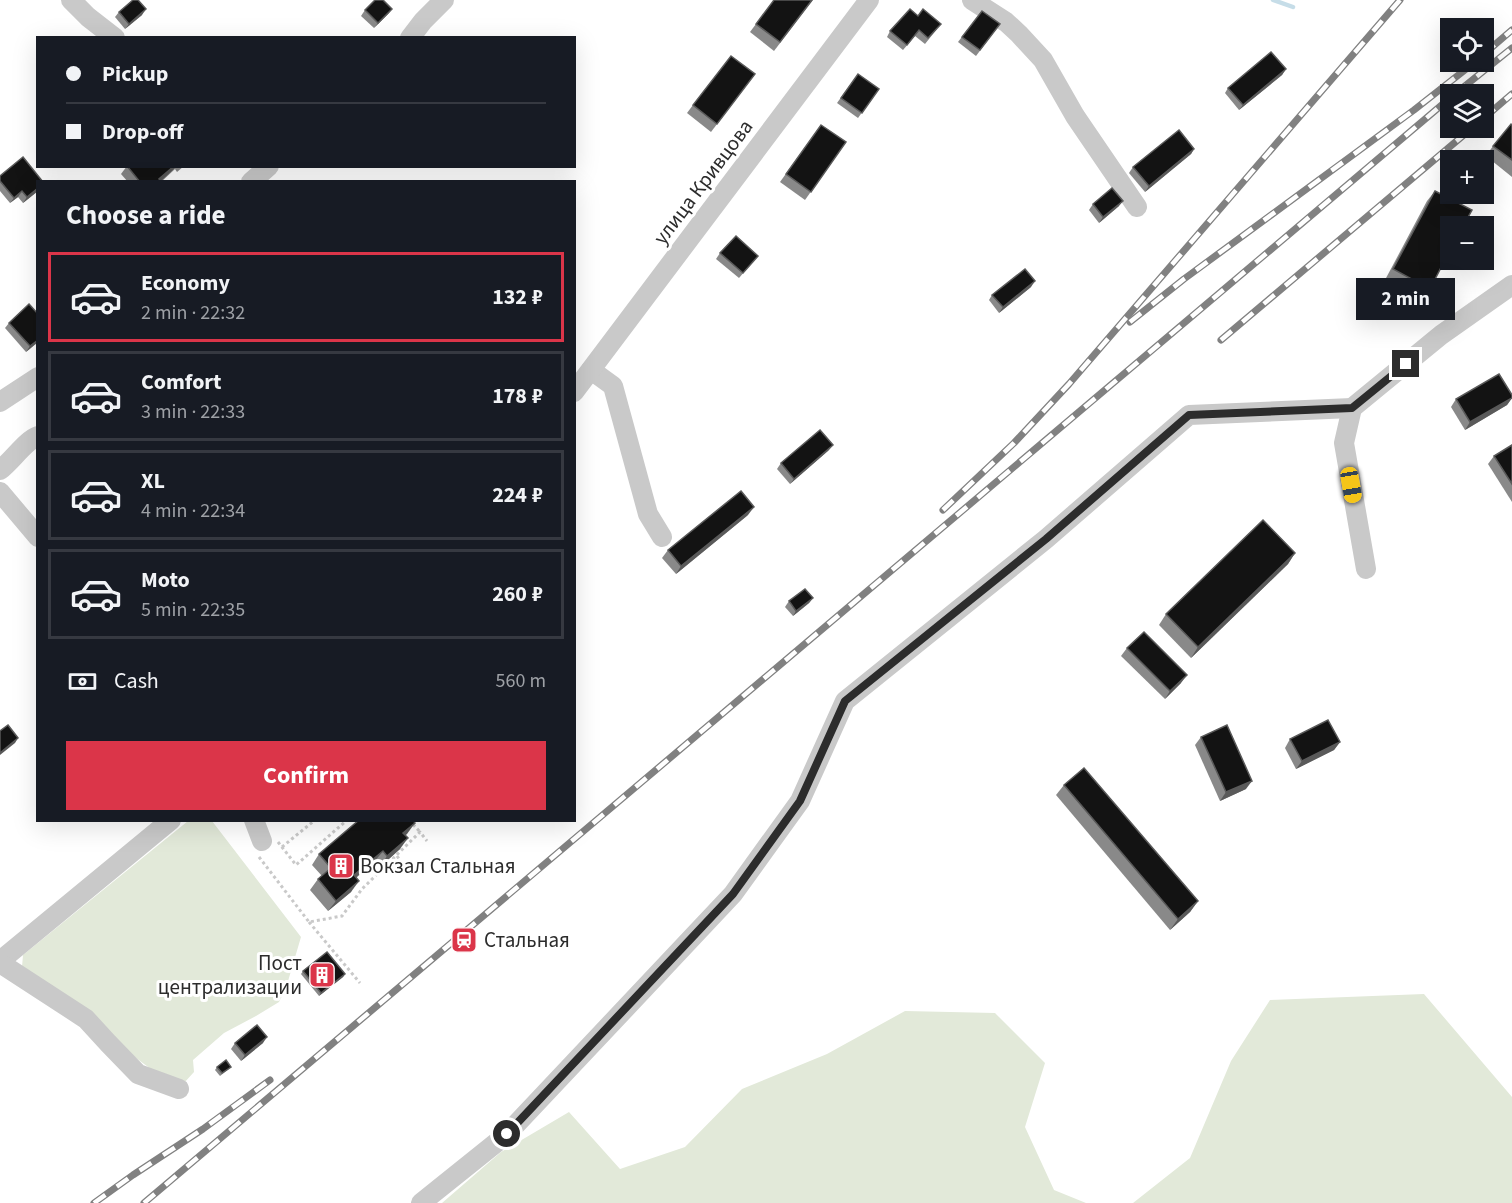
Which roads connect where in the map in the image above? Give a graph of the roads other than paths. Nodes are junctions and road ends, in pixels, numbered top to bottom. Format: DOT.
graph roads {
  1 [pos="71,0"];
  2 [pos="444,0"];
  3 [pos="869,0"];
  4 [pos="972,0"];
  5 [pos="112,36"];
  6 [pos="412,36"];
  7 [pos="1137,207"];
  8 [pos="1512,285"];
  9 [pos="591,370"];
  10 [pos="36,378"];
  11 [pos="576,389"];
  12 [pos="0,402"];
  13 [pos="1352,408"];
  14 [pos="36,437"];
  15 [pos="0,470"];
  16 [pos="0,492"];
  17 [pos="36,535"];
  18 [pos="662,537"];
  19 [pos="1366,569"];
  20 [pos="169,822"];
  21 [pos="255,822"];
  22 [pos="266,845"];
  23 [pos="0,962"];
  24 [pos="179,1089"];
  25 [pos="421,1203"];
  1 -- 5 [label="street"];
  2 -- 6 [label="street"];
  3 -- 9 [label="street, улица Кривцова"];
  4 -- 7 [label="street"];
  8 -- 13 [label="street"];
  9 -- 11 [label="street, улица Кривцова"];
  9 -- 18 [label="street"];
  10 -- 12 [label="street"];
  13 -- 19 [label="street"];
  13 -- 25 [label="street"];
  14 -- 15 [label="street"];
  16 -- 17 [label="street"];
  20 -- 23 [label="street"];
  21 -- 22 [label="street"];
  23 -- 24 [label="street"];
}
